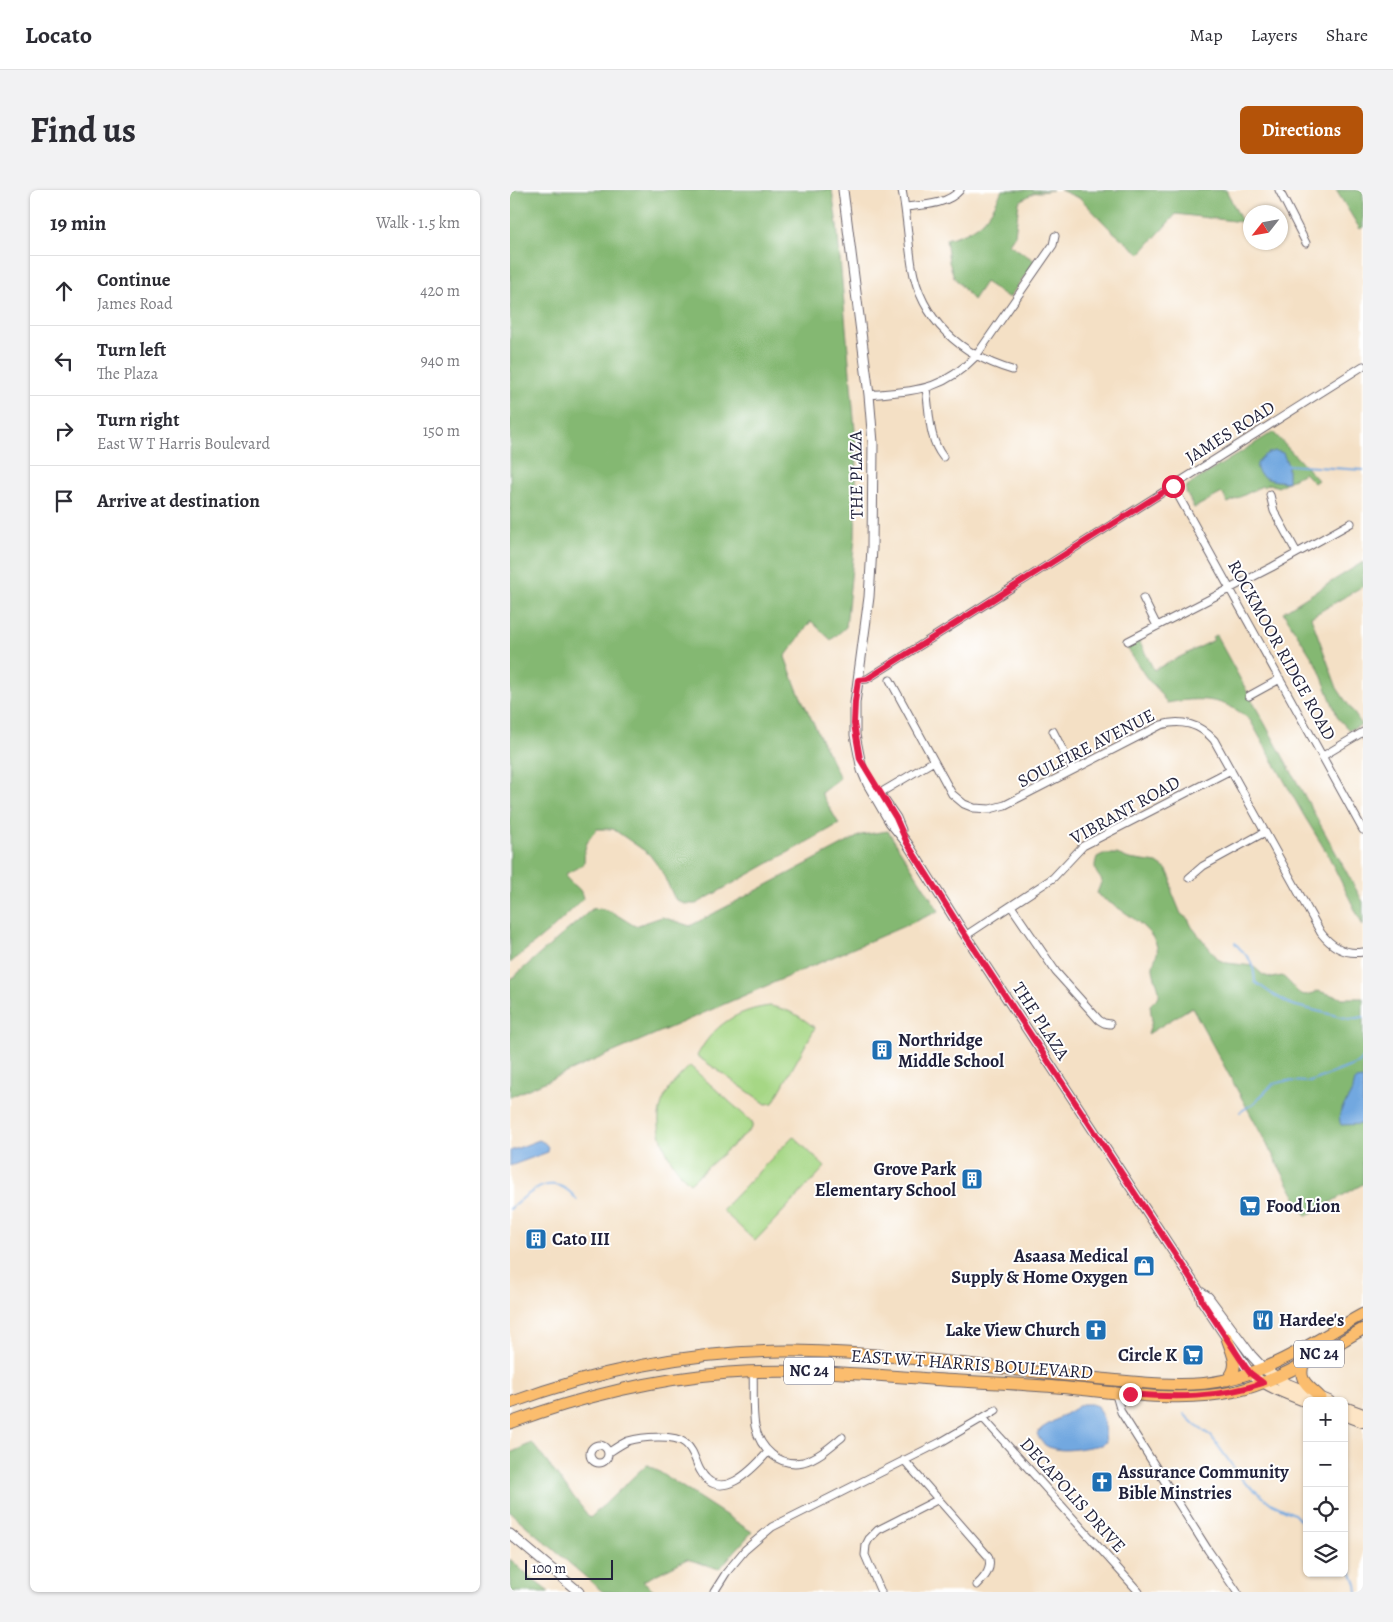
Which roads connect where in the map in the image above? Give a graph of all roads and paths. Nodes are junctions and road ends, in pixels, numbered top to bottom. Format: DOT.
graph roads {
  1 [pos="843,190"];
  2 [pos="902,190"];
  3 [pos="960,190"];
  4 [pos="1279,190"];
  5 [pos="905,207"];
  6 [pos="1055,236"];
  7 [pos="1306,243"];
  8 [pos="976,356"];
  9 [pos="1363,366"];
  10 [pos="1012,370"];
  11 [pos="926,389"];
  12 [pos="869,395"];
  13 [pos="943,457"];
  14 [pos="1173,486"];
  15 [pos="1270,495"];
  16 [pos="1351,523"];
  17 [pos="1297,553"];
  18 [pos="1230,589"];
  19 [pos="1143,598"];
  20 [pos="1157,626"];
  21 [pos="1128,641"];
  22 [pos="1280,678"];
  23 [pos="858,680"];
  24 [pos="890,680"];
  25 [pos="1249,696"];
  26 [pos="1053,731"];
  27 [pos="1363,732"];
  28 [pos="1323,756"];
  29 [pos="860,759"];
  30 [pos="934,761"];
  31 [pos="1073,770"];
  32 [pos="1231,770"];
  33 [pos="880,793"];
  34 [pos="1363,830"];
  35 [pos="1265,832"];
  36 [pos="907,843"];
  37 [pos="1189,878"];
  38 [pos="1011,906"];
  39 [pos="965,936"];
  40 [pos="1363,952"];
  41 [pos="1110,1024"];
  42 [pos="1199,1291"];
  43 [pos="1363,1314"];
  44 [pos="1363,1329"];
  45 [pos="1227,1338"];
  46 [pos="1304,1362"];
  47 [pos="1263,1368"];
  48 [pos="753,1372"];
  49 [pos="1250,1373"];
  50 [pos="1275,1378"];
  51 [pos="1227,1380"];
  52 [pos="1263,1383"];
  53 [pos="1115,1392"];
  54 [pos="1319,1397"];
  55 [pos="1322,1397"];
  56 [pos="1303,1400"];
  57 [pos="510,1403"];
  58 [pos="1348,1408"];
  59 [pos="996,1410"];
  60 [pos="1363,1414"];
  61 [pos="1348,1416"];
  62 [pos="983,1418"];
  63 [pos="1363,1422"];
  64 [pos="510,1423"];
  65 [pos="842,1437"];
  66 [pos="608,1452"];
  67 [pos="768,1452"];
  68 [pos="904,1460"];
  69 [pos="939,1499"];
  70 [pos="510,1534"];
  71 [pos="976,1585"];
  72 [pos="580,1592"];
  73 [pos="714,1592"];
  74 [pos="881,1592"];
  75 [pos="1139,1592"];
  76 [pos="1237,1592"];
  1 -- 12 [label="street, THE PLAZA"];
  2 -- 5 [label="street"];
  3 -- 5 [label="street"];
  4 -- 7 [label="street"];
  5 -- 8 [label="street"];
  6 -- 8 [label="street"];
  8 -- 10 [label="street"];
  8 -- 11 [label="street"];
  9 -- 14 [label="street, JAMES ROAD"];
  11 -- 12 [label="street"];
  11 -- 13 [label="street"];
  12 -- 23 [label="street, THE PLAZA"];
  14 -- 18 [label="street, ROCKMOOR RIDGE ROAD"];
  14 -- 23 [label="street, JAMES ROAD"];
  15 -- 17 [label="street"];
  16 -- 17 [label="street"];
  17 -- 18 [label="street"];
  18 -- 20 [label="street"];
  18 -- 22 [label="street, ROCKMOOR RIDGE ROAD"];
  19 -- 20 [label="street"];
  20 -- 21 [label="street"];
  22 -- 25 [label="street"];
  22 -- 28 [label="street, ROCKMOOR RIDGE ROAD"];
  23 -- 29 [label="street, THE PLAZA"];
  24 -- 30 [label="street, SOULFIRE AVENUE"];
  26 -- 31 [label="street"];
  27 -- 28 [label="street"];
  28 -- 34 [label="street, ROCKMOOR RIDGE ROAD"];
  29 -- 33 [label="street, THE PLAZA"];
  29 -- 36 [label="street, THE PLAZA"];
  30 -- 31 [label="street, SOULFIRE AVENUE"];
  30 -- 33 [label="street"];
  31 -- 32 [label="street, SOULFIRE AVENUE"];
  32 -- 35 [label="street, SOULFIRE AVENUE"];
  32 -- 38 [label="street, VIBRANT ROAD"];
  33 -- 36 [label="street, THE PLAZA"];
  35 -- 37 [label="street"];
  35 -- 40 [label="street, SOULFIRE AVENUE"];
  36 -- 39 [label="street, THE PLAZA"];
  38 -- 39 [label="street, VIBRANT ROAD"];
  38 -- 41 [label="street"];
  39 -- 42 [label="street, THE PLAZA"];
  42 -- 45 [label="street, THE PLAZA"];
  42 -- 47 [label="street, THE PLAZA"];
  43 -- 47 [label="main road, EAST W T HARRIS BOULEVARD / NC 24"];
  44 -- 46 [label="main road, EAST W T HARRIS BOULEVARD / NC 24"];
  45 -- 49 [label="street, THE PLAZA"];
  45 -- 51 [label="main road"];
  46 -- 50 [label="main road, EAST W T HARRIS BOULEVARD / NC 24"];
  46 -- 55 [label="main road"];
  47 -- 49 [label="main road, EAST W T HARRIS BOULEVARD / NC 24"];
  47 -- 50 [label="main road, THE PLAZA"];
  48 -- 53 [label="main road, EAST W T HARRIS BOULEVARD / NC 24"];
  48 -- 64 [label="main road, EAST W T HARRIS BOULEVARD / NC 24"];
  48 -- 67 [label="street"];
  49 -- 51 [label="main road, EAST W T HARRIS BOULEVARD / NC 24"];
  49 -- 52 [label="main road, THE PLAZA"];
  50 -- 52 [label="main road, EAST W T HARRIS BOULEVARD / NC 24"];
  50 -- 54 [label="main road, THE PLAZA"];
  51 -- 57 [label="main road, EAST W T HARRIS BOULEVARD / NC 24"];
  52 -- 53 [label="main road, EAST W T HARRIS BOULEVARD / NC 24"];
  52 -- 56 [label="main road, THE PLAZA"];
  53 -- 76 [label="street"];
  58 -- 60 [label="main road"];
  59 -- 62 [label="street"];
  61 -- 63 [label="main road"];
  62 -- 68 [label="street"];
  62 -- 75 [label="street, DECAPOLIS DRIVE"];
  65 -- 67 [label="street"];
  66 -- 67 [label="street"];
  68 -- 69 [label="street"];
  68 -- 73 [label="street"];
  69 -- 71 [label="street"];
  69 -- 74 [label="street"];
  70 -- 72 [label="street"];
}
